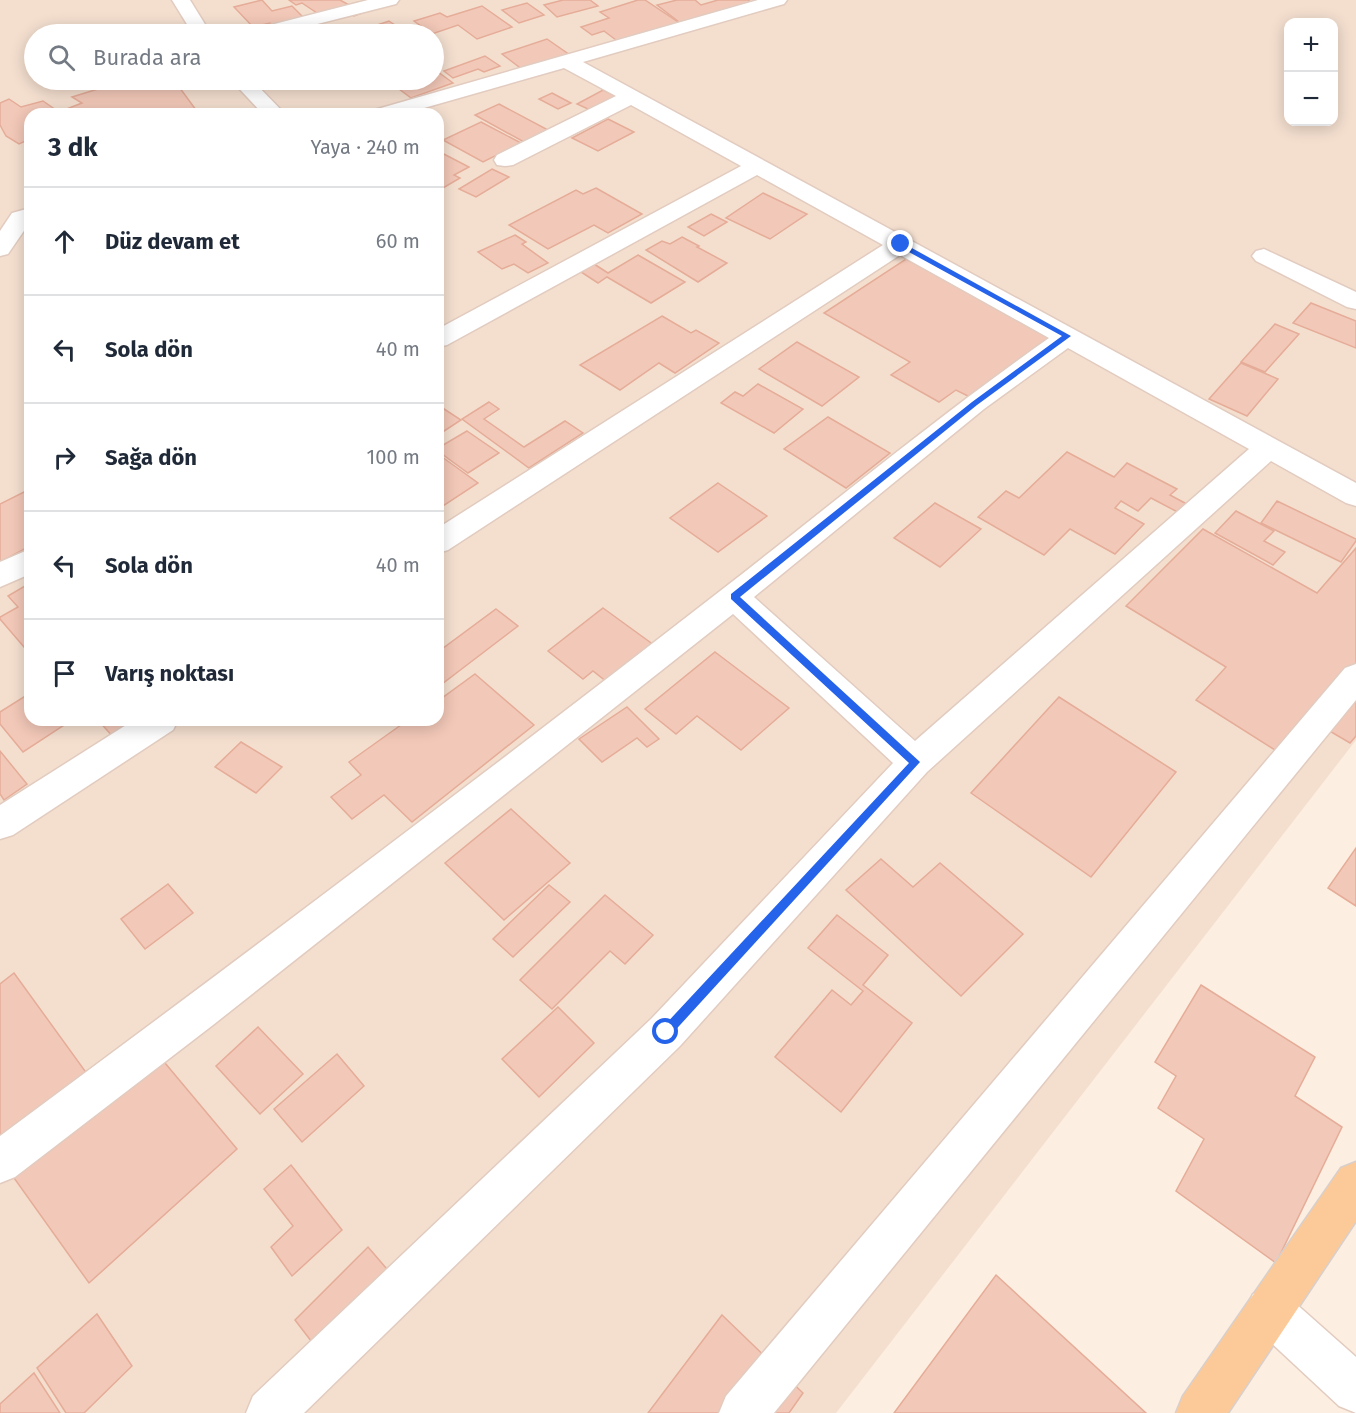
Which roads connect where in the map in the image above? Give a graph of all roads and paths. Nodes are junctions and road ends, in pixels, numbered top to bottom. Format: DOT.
graph roads {
  1 [pos="181,0"];
  2 [pos="390,0"];
  3 [pos="778,0"];
  4 [pos="196,24"];
  5 [pos="297,24"];
  6 [pos="567,60"];
  7 [pos="251,90"];
  8 [pos="632,97"];
  9 [pos="269,108"];
  10 [pos="402,108"];
  11 [pos="505,160"];
  12 [pos="758,166"];
  13 [pos="17,217"];
  14 [pos="901,244"];
  15 [pos="0,249"];
  16 [pos="1264,256"];
  17 [pos="1356,302"];
  18 [pos="444,336"];
  19 [pos="1068,336"];
  20 [pos="1268,448"];
  21 [pos="1356,495"];
  22 [pos="444,538"];
  23 [pos="24,563"];
  24 [pos="0,576"];
  25 [pos="734,597"];
  26 [pos="1356,677"];
  27 [pos="152,726"];
  28 [pos="915,762"];
  29 [pos="0,824"];
  30 [pos="0,1161"];
  31 [pos="1356,1183"];
  32 [pos="1269,1310"];
  33 [pos="1356,1389"];
  34 [pos="270,1413"];
  35 [pos="743,1413"];
  36 [pos="1200,1413"];
  1 -- 4 [label="street"];
  2 -- 5 [label="street"];
  3 -- 6 [label="street"];
  6 -- 8 [label="street"];
  6 -- 10 [label="street"];
  7 -- 9 [label="street"];
  8 -- 11 [label="street"];
  8 -- 12 [label="street"];
  12 -- 14 [label="street"];
  12 -- 18 [label="street"];
  13 -- 15 [label="street"];
  14 -- 19 [label="street"];
  14 -- 22 [label="street"];
  16 -- 17 [label="street"];
  19 -- 20 [label="street"];
  19 -- 25 [label="street"];
  20 -- 21 [label="street"];
  20 -- 28 [label="street"];
  23 -- 24 [label="street"];
  25 -- 28 [label="street"];
  25 -- 30 [label="street"];
  26 -- 35 [label="street"];
  27 -- 29 [label="street"];
  28 -- 34 [label="street"];
  31 -- 32 [label="main road"];
  32 -- 33 [label="street"];
  32 -- 36 [label="main road"];
}
